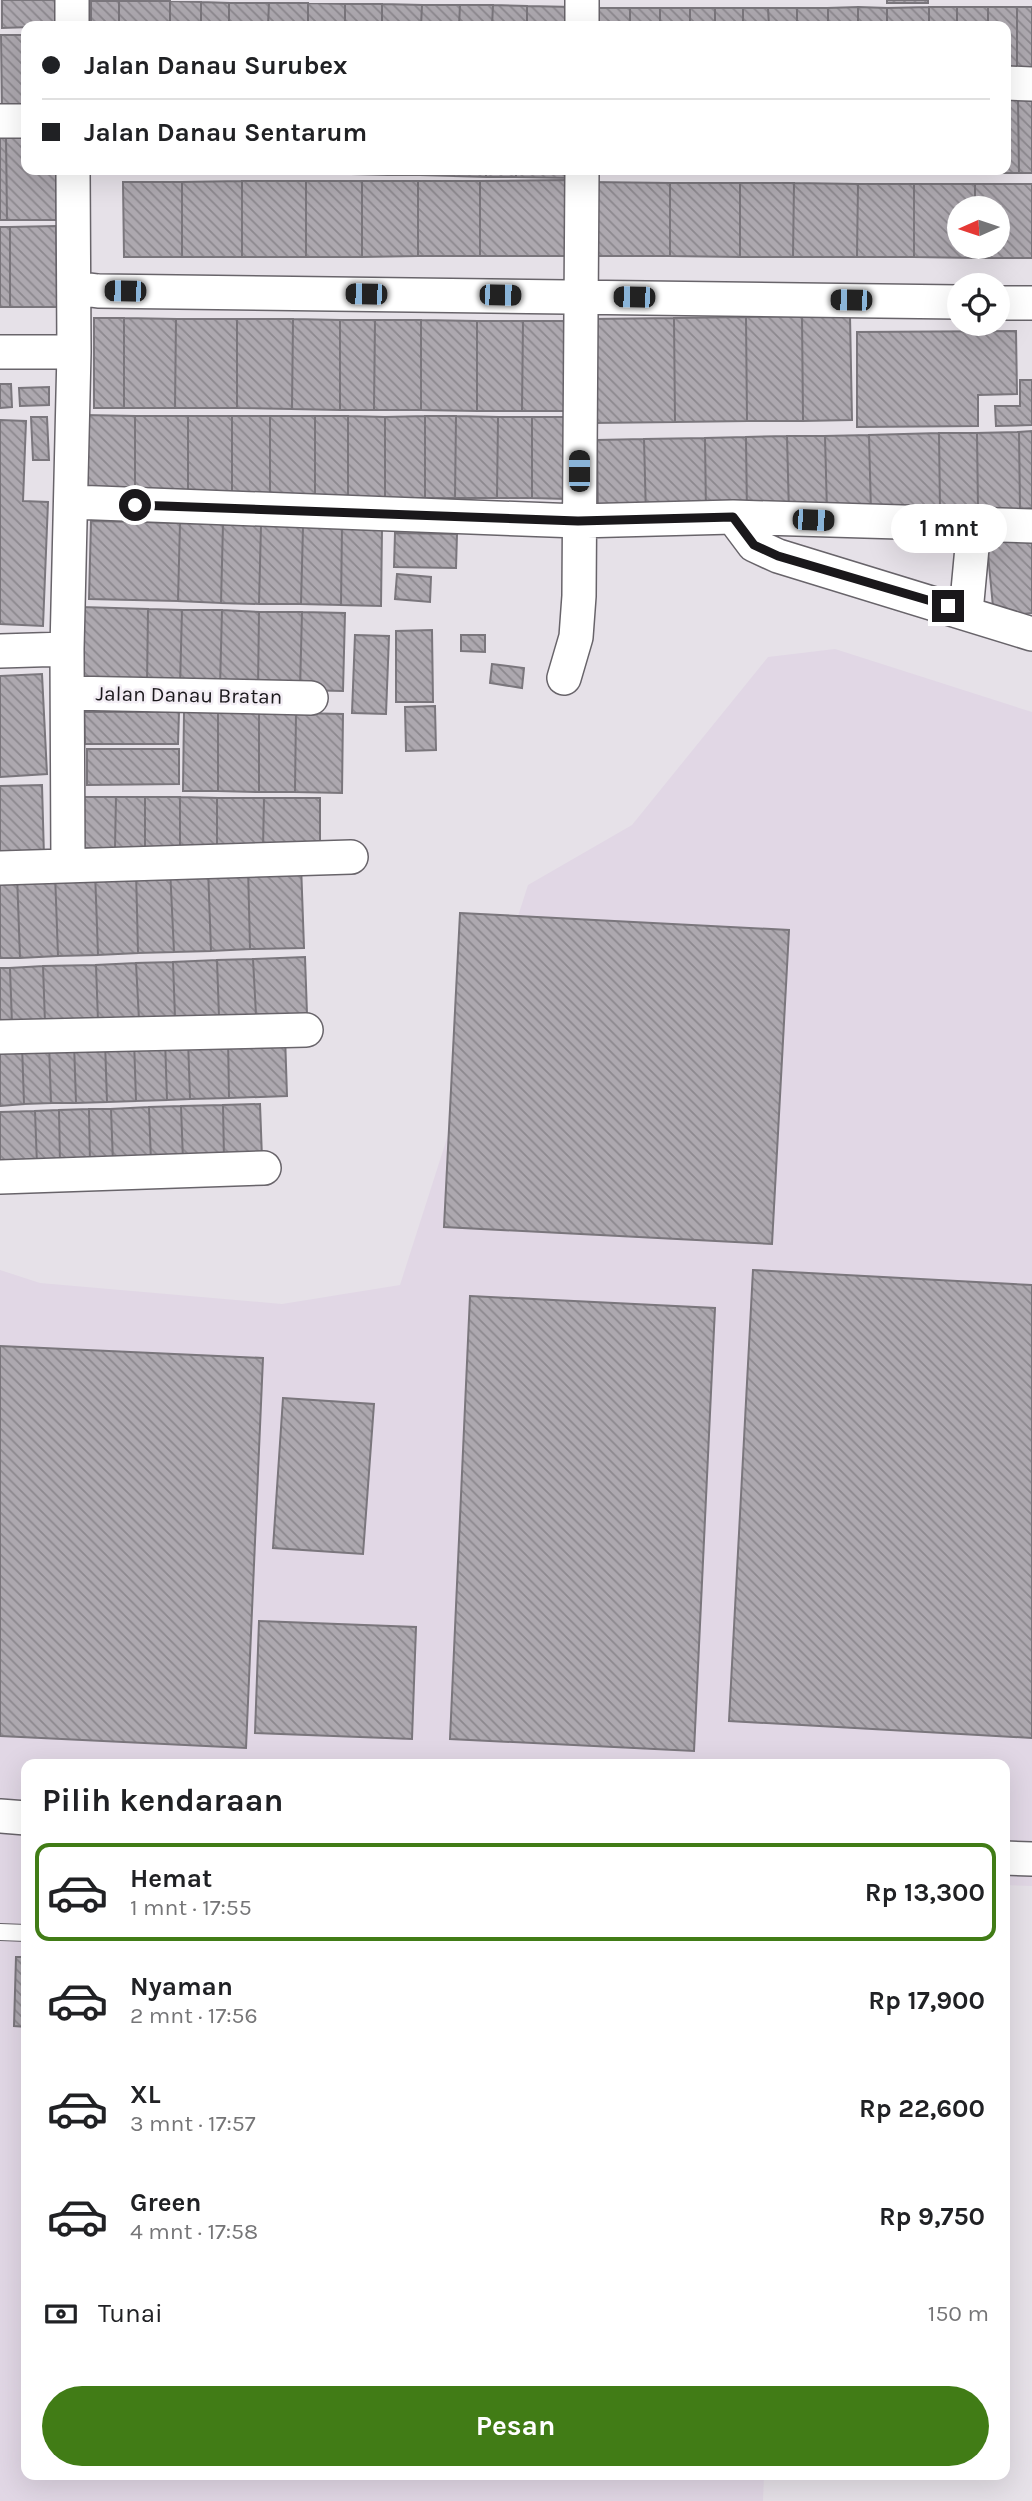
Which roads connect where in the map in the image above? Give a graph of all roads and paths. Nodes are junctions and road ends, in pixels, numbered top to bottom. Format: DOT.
graph roads {
  1 [pos="72,0"];
  2 [pos="582,0"];
  3 [pos="72,21"];
  4 [pos="582,21"];
  5 [pos="1011,83"];
  6 [pos="1032,84"];
  7 [pos="0,121"];
  8 [pos="21,121"];
  9 [pos="73,175"];
  10 [pos="582,175"];
  11 [pos="74,288"];
  12 [pos="580,296"];
  13 [pos="947,302"];
  14 [pos="1010,303"];
  15 [pos="1032,303"];
  16 [pos="0,352"];
  17 [pos="74,352"];
  18 [pos="72,502"];
  19 [pos="733,517"];
  20 [pos="578,521"];
  21 [pos="974,526"];
  22 [pos="1032,526"];
  23 [pos="967,612"];
  24 [pos="1032,634"];
  25 [pos="66,649"];
  26 [pos="0,651"];
  27 [pos="564,678"];
  28 [pos="68,693"];
  29 [pos="311,698"];
  30 [pos="351,857"];
  31 [pos="68,866"];
  32 [pos="0,868"];
  33 [pos="306,1030"];
  34 [pos="0,1037"];
  35 [pos="264,1168"];
  36 [pos="0,1177"];
  37 [pos="0,1816"];
  38 [pos="21,1818"];
  39 [pos="1010,1858"];
  40 [pos="1032,1859"];
  41 [pos="0,1932"];
  42 [pos="21,1933"];
  1 -- 3 [label="street"];
  2 -- 4 [label="street"];
  5 -- 6 [label="street"];
  7 -- 8 [label="street"];
  9 -- 11 [label="street"];
  10 -- 12 [label="street"];
  11 -- 12 [label="street"];
  11 -- 17 [label="street"];
  12 -- 13 [label="street"];
  12 -- 20 [label="street"];
  14 -- 15 [label="street"];
  16 -- 17 [label="street"];
  17 -- 18 [label="street"];
  18 -- 20 [label="street"];
  18 -- 25 [label="street"];
  19 -- 20 [label="street"];
  19 -- 21 [label="street"];
  19 -- 23 [label="street"];
  20 -- 27 [label="street"];
  21 -- 22 [label="street"];
  21 -- 23 [label="street"];
  23 -- 24 [label="street"];
  25 -- 26 [label="street"];
  25 -- 28 [label="street"];
  28 -- 29 [label="street, Jalan Danau Bratan"];
  28 -- 31 [label="street"];
  30 -- 31 [label="street"];
  31 -- 32 [label="street"];
  33 -- 34 [label="street"];
  35 -- 36 [label="street"];
  37 -- 38 [label="street"];
  39 -- 40 [label="street"];
  41 -- 42 [label="lane"];
}
